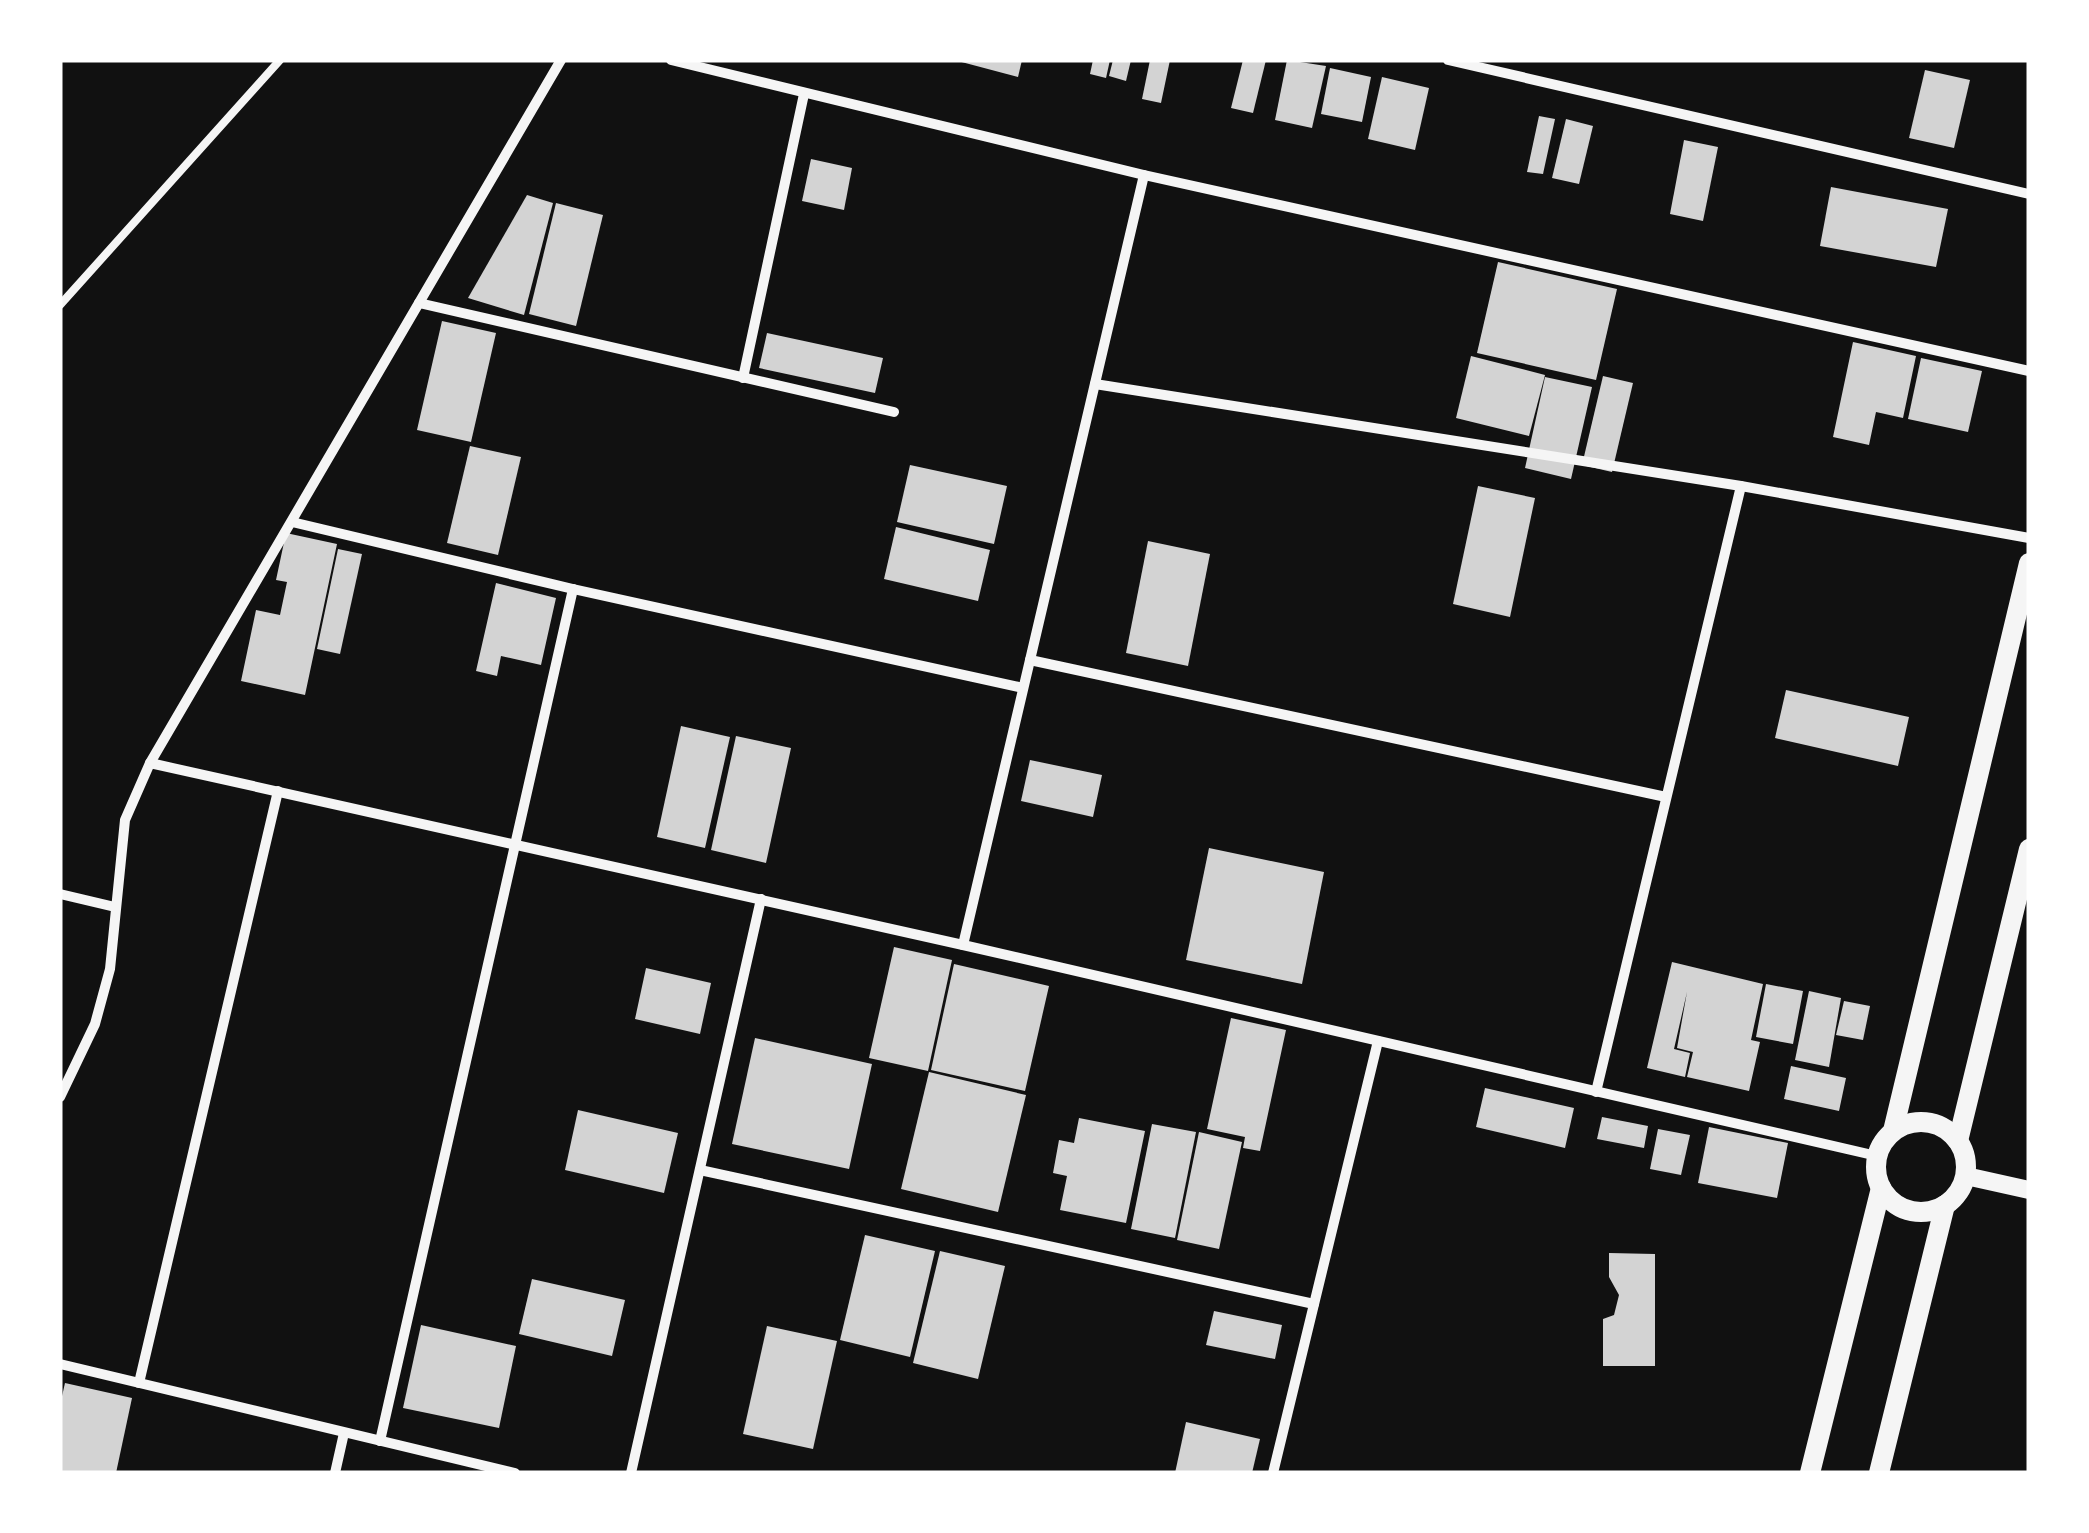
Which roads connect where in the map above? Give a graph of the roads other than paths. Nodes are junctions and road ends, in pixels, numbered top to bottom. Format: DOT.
graph roads {
  1 [pos="280,60"];
  2 [pos="560,60"];
  3 [pos="671,60"];
  4 [pos="1448,60"];
  5 [pos="804,94"];
  6 [pos="1144,175"];
  7 [pos="2029,194"];
  8 [pos="418,303"];
  9 [pos="60,305"];
  10 [pos="2029,371"];
  11 [pos="743,378"];
  12 [pos="1095,384"];
  13 [pos="894,412"];
  14 [pos="1741,486"];
  15 [pos="292,522"];
  16 [pos="2029,538"];
  17 [pos="2029,563"];
  18 [pos="574,589"];
  19 [pos="1030,660"];
  20 [pos="1023,688"];
  21 [pos="150,762"];
  22 [pos="278,792"];
  23 [pos="1666,797"];
  24 [pos="516,844"];
  25 [pos="2029,849"];
  26 [pos="60,894"];
  27 [pos="2024,894"];
  28 [pos="761,899"];
  29 [pos="116,907"];
  30 [pos="963,945"];
  31 [pos="1378,1041"];
  32 [pos="1596,1092"];
  33 [pos="60,1097"];
  34 [pos="1893,1131"];
  35 [pos="1958,1140"];
  36 [pos="1877,1156"];
  37 [pos="700,1170"];
  38 [pos="1966,1176"];
  39 [pos="1881,1188"];
  40 [pos="2029,1190"];
  41 [pos="1946,1205"];
  42 [pos="1314,1304"];
  43 [pos="60,1364"];
  44 [pos="139,1383"];
  45 [pos="344,1433"];
  46 [pos="380,1441"];
  47 [pos="335,1473"];
  48 [pos="515,1473"];
  49 [pos="631,1473"];
  50 [pos="1273,1473"];
  51 [pos="1810,1473"];
  52 [pos="1880,1473"];
  1 -- 9 [label="lane"];
  2 -- 8 [label="street"];
  3 -- 5 [label="street"];
  4 -- 7 [label="street"];
  5 -- 6 [label="street"];
  5 -- 11 [label="street"];
  6 -- 10 [label="street"];
  6 -- 12 [label="street"];
  8 -- 11 [label="street"];
  8 -- 15 [label="street"];
  11 -- 13 [label="street"];
  12 -- 14 [label="street"];
  12 -- 19 [label="street"];
  14 -- 16 [label="street"];
  14 -- 23 [label="street"];
  15 -- 18 [label="street"];
  15 -- 21 [label="street"];
  17 -- 34 [label="main road"];
  18 -- 20 [label="street"];
  18 -- 24 [label="street"];
  19 -- 20 [label="street"];
  19 -- 23 [label="street"];
  20 -- 30 [label="street"];
  21 -- 22 [label="street"];
  21 -- 29 [label="street"];
  22 -- 24 [label="street"];
  22 -- 44 [label="street"];
  23 -- 32 [label="street"];
  24 -- 28 [label="street"];
  24 -- 46 [label="street"];
  25 -- 27 [label="main road"];
  26 -- 29 [label="street"];
  27 -- 35 [label="main road"];
  28 -- 30 [label="street"];
  28 -- 37 [label="street"];
  29 -- 33 [label="street"];
  30 -- 31 [label="street"];
  31 -- 32 [label="street"];
  31 -- 42 [label="street"];
  32 -- 36 [label="street"];
  34 -- 35 [label="main road"];
  34 -- 36 [label="main road"];
  35 -- 38 [label="main road"];
  36 -- 39 [label="main road"];
  37 -- 42 [label="street"];
  37 -- 49 [label="street"];
  38 -- 40 [label="street"];
  38 -- 41 [label="main road"];
  39 -- 41 [label="main road"];
  39 -- 51 [label="main road"];
  41 -- 52 [label="main road"];
  42 -- 50 [label="street"];
  43 -- 44 [label="street"];
  44 -- 45 [label="street"];
  45 -- 46 [label="street"];
  45 -- 47 [label="street"];
  46 -- 48 [label="street"];
}
